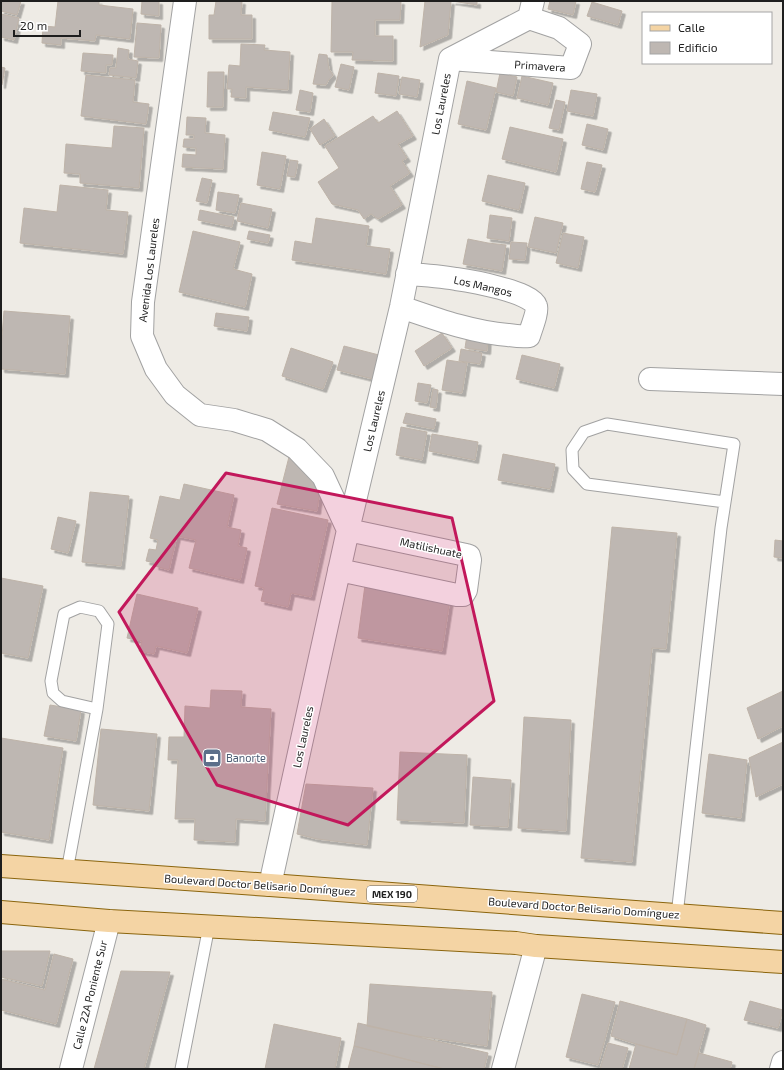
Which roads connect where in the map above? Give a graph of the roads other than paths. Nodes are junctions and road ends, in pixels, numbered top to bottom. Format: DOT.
graph roads {
  1 [pos="185,1"];
  2 [pos="531,9"];
  3 [pos="450,59"];
  4 [pos="407,274"];
  5 [pos="401,307"];
  6 [pos="650,379"];
  7 [pos="783,384"];
  8 [pos="725,502"];
  9 [pos="348,530"];
  10 [pos="339,570"];
  11 [pos="97,709"];
  12 [pos="1,866"];
  13 [pos="67,871"];
  14 [pos="270,885"];
  15 [pos="1,912"];
  16 [pos="677,915"];
  17 [pos="109,921"];
  18 [pos="783,924"];
  19 [pos="209,926"];
  20 [pos="536,946"];
  21 [pos="783,962"];
  22 [pos="783,1062"];
  23 [pos="71,1069"];
  24 [pos="181,1069"];
  25 [pos="503,1069"];
  26 [pos="781,1069"];
  1 -- 9 [label="street, Avenida Los Laureles"];
  2 -- 3 [label="street, Los Laureles"];
  2 -- 3 [label="street, Primavera"];
  3 -- 4 [label="street, Los Laureles"];
  4 -- 5 [label="street, Los Laureles"];
  4 -- 5 [label="street, Los Mangos"];
  5 -- 9 [label="street, Los Laureles"];
  6 -- 7 [label="street"];
  8 -- 8 [label="lane"];
  8 -- 16 [label="lane"];
  9 -- 10 [label="street, Los Laureles"];
  9 -- 10 [label="street, Matilishuate"];
  10 -- 14 [label="street, Los Laureles"];
  11 -- 11 [label="lane"];
  11 -- 13 [label="lane"];
  12 -- 13 [label="main road, Boulevard Doctor Belisario Domínguez / MEX 190"];
  13 -- 14 [label="main road, Boulevard Doctor Belisario Domínguez / MEX 190"];
  14 -- 16 [label="main road, Boulevard Doctor Belisario Domínguez / MEX 190"];
  15 -- 17 [label="main road"];
  16 -- 18 [label="main road, Boulevard Doctor Belisario Domínguez / MEX 190"];
  17 -- 19 [label="main road"];
  17 -- 23 [label="street, Calle 22A Poniente Sur"];
  19 -- 20 [label="main road"];
  19 -- 24 [label="lane"];
  20 -- 21 [label="main road"];
  20 -- 25 [label="street"];
  22 -- 26 [label="street"];
}
